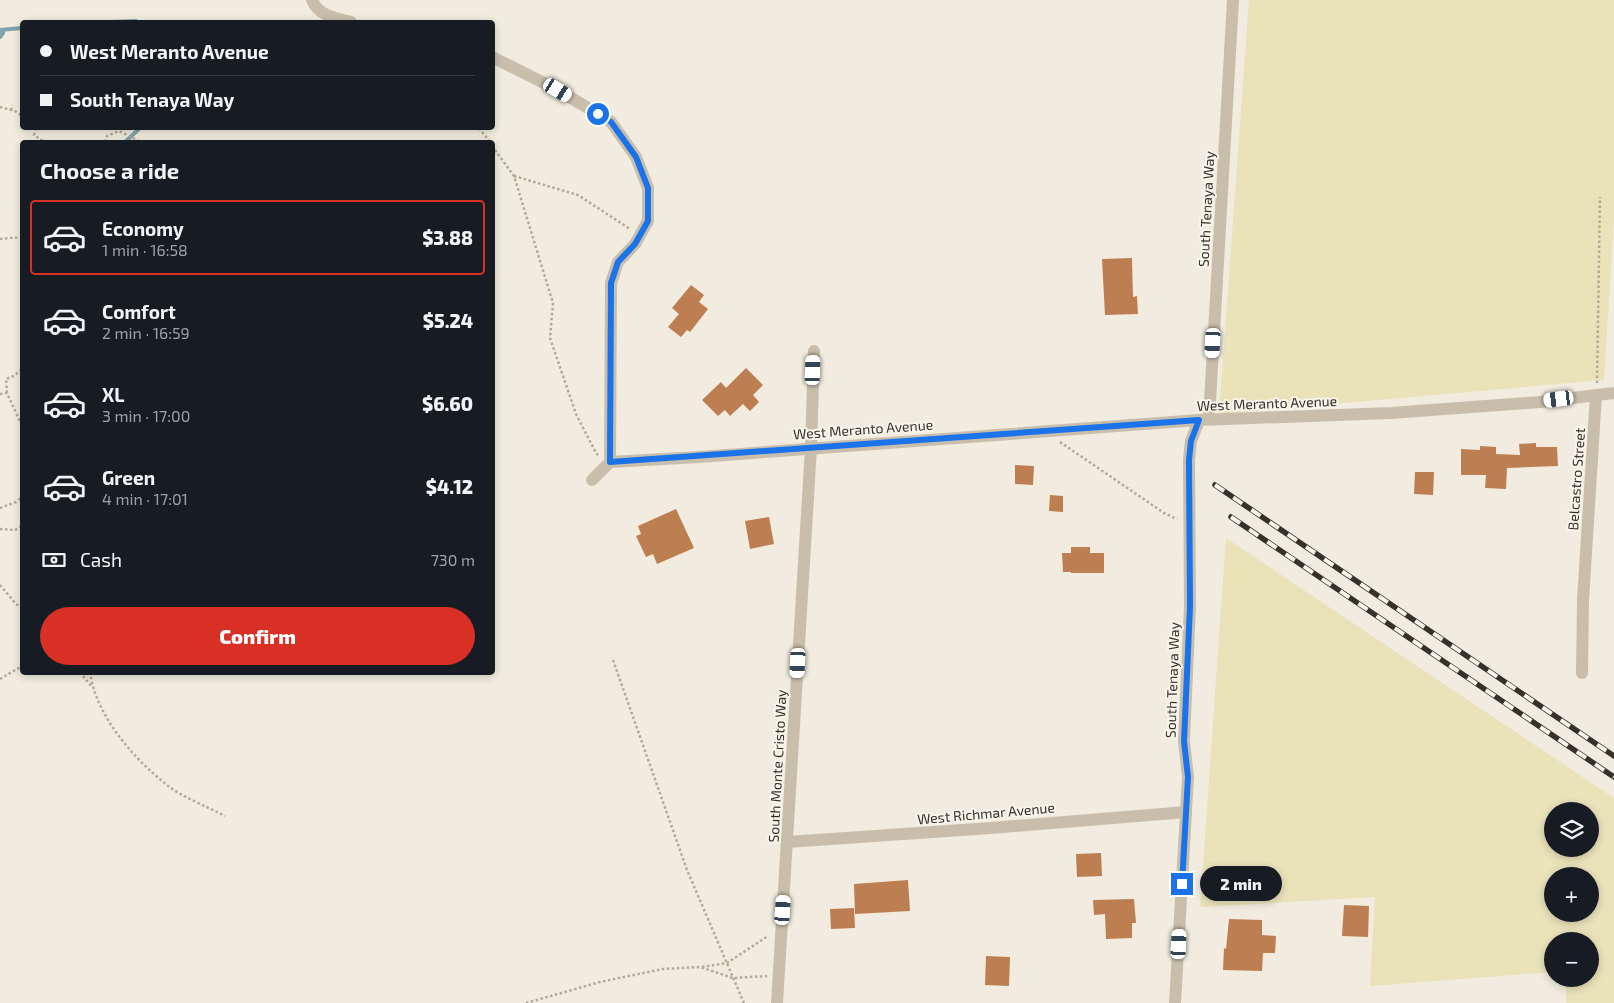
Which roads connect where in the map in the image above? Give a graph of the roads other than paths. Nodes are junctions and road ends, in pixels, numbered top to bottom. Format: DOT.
graph roads {
  1 [pos="312,0"];
  2 [pos="1233,0"];
  3 [pos="345,20"];
  4 [pos="495,58"];
  5 [pos="814,351"];
  6 [pos="1614,393"];
  7 [pos="1596,395"];
  8 [pos="1204,420"];
  9 [pos="811,448"];
  10 [pos="610,462"];
  11 [pos="592,480"];
  12 [pos="1582,673"];
  13 [pos="1186,812"];
  14 [pos="787,842"];
  15 [pos="777,1003"];
  16 [pos="1175,1003"];
  1 -- 3 [label="street"];
  2 -- 8 [label="street, South Tenaya Way"];
  4 -- 10 [label="street"];
  5 -- 9 [label="street, South Monte Cristo Way"];
  6 -- 7 [label="street, West Meranto Avenue"];
  7 -- 8 [label="street, West Meranto Avenue"];
  7 -- 12 [label="street, Belcastro Street"];
  8 -- 9 [label="street, West Meranto Avenue"];
  8 -- 13 [label="street, South Tenaya Way"];
  9 -- 10 [label="street, West Meranto Avenue"];
  9 -- 14 [label="street, South Monte Cristo Way"];
  10 -- 11 [label="street"];
  13 -- 14 [label="street, West Richmar Avenue"];
  13 -- 16 [label="street, South Tenaya Way"];
  14 -- 15 [label="street, South Monte Cristo Way"];
}
